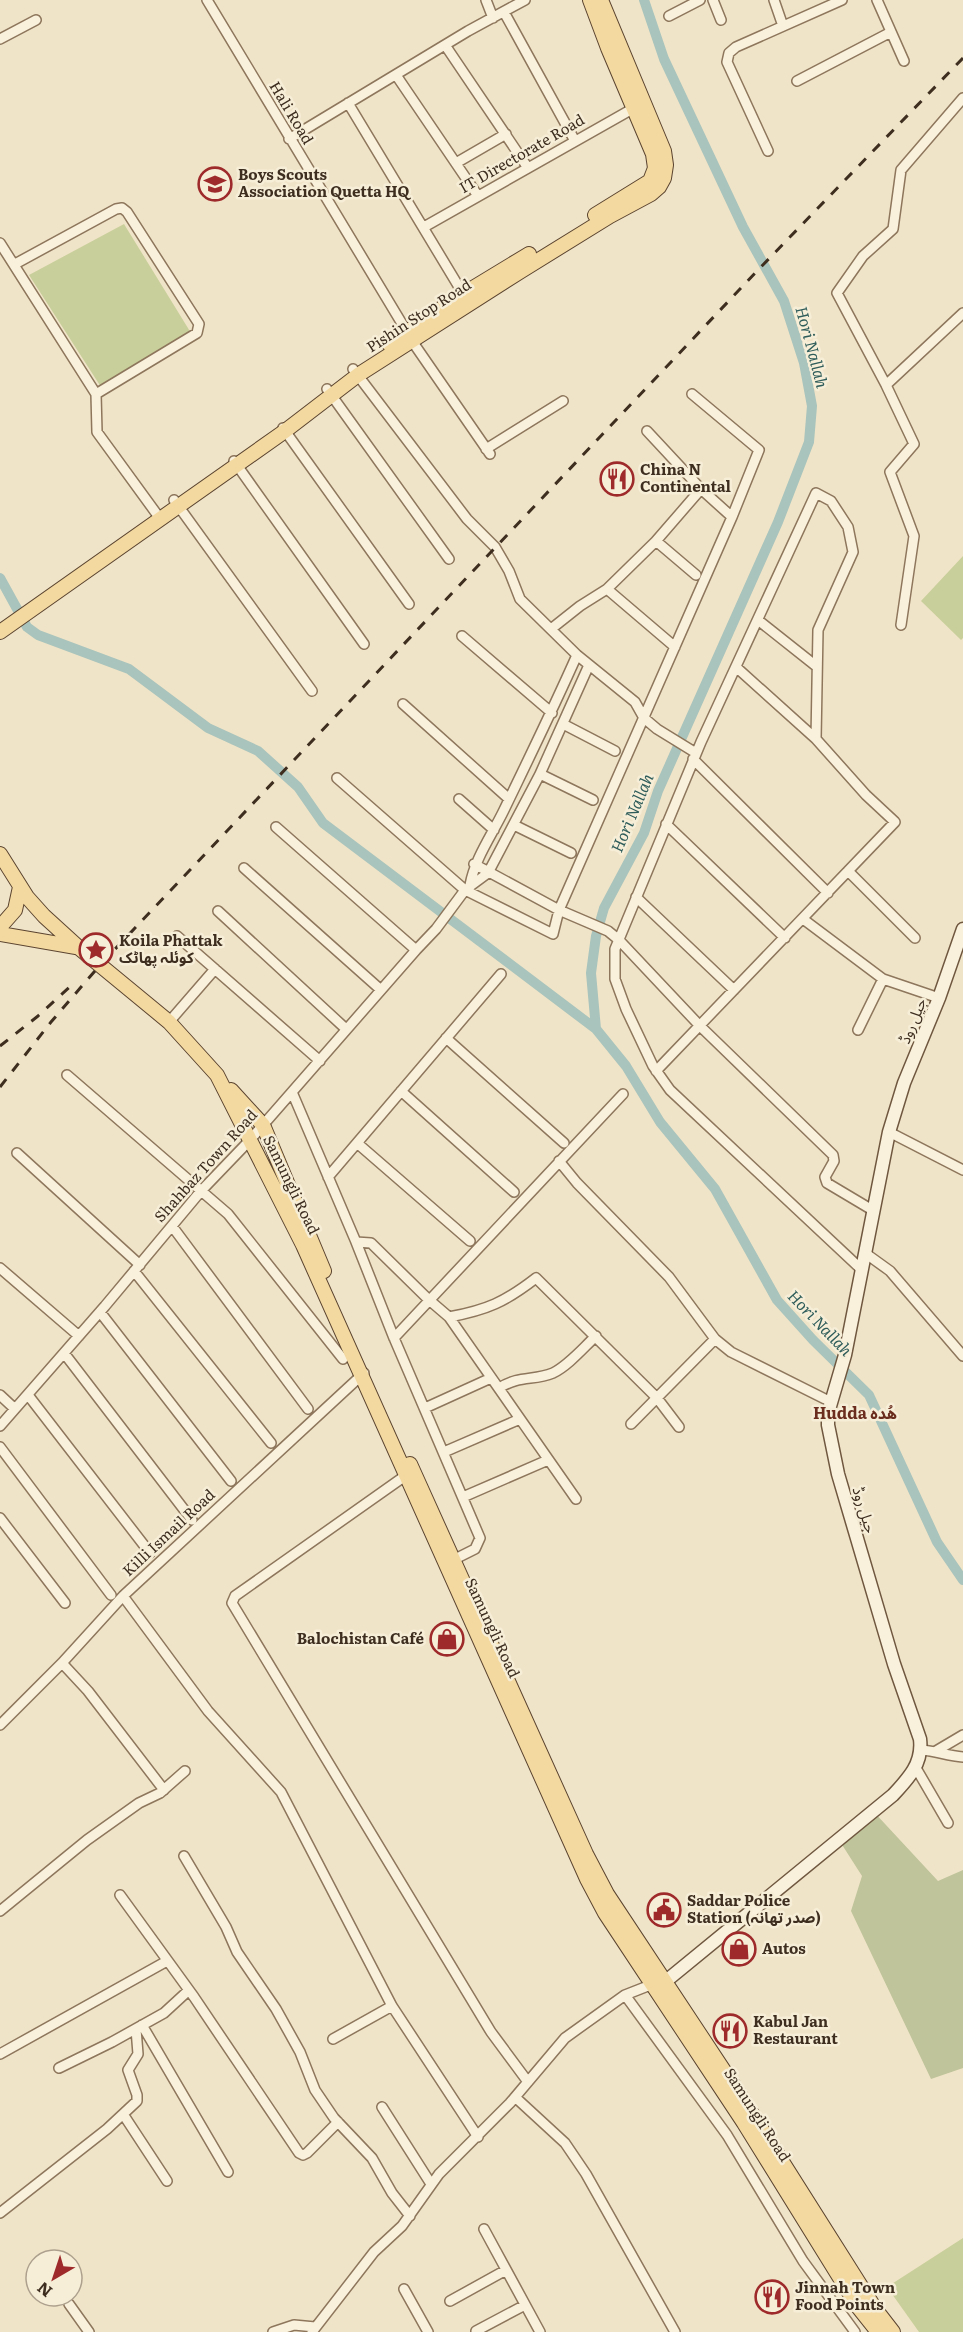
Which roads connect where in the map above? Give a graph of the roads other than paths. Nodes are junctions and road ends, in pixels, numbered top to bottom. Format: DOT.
graph roads {
  1 [pos="207,0"];
  2 [pos="486,0"];
  3 [pos="525,0"];
  4 [pos="590,0"];
  5 [pos="601,0"];
  6 [pos="700,0"];
  7 [pos="713,0"];
  8 [pos="774,0"];
  9 [pos="842,0"];
  10 [pos="877,0"];
  11 [pos="504,12"];
  12 [pos="669,16"];
  13 [pos="493,18"];
  14 [pos="36,20"];
  15 [pos="721,20"];
  16 [pos="783,26"];
  17 [pos="891,32"];
  18 [pos="0,39"];
  19 [pos="445,45"];
  20 [pos="904,62"];
  21 [pos="396,75"];
  22 [pos="797,81"];
  23 [pos="963,98"];
  24 [pos="348,103"];
  25 [pos="634,108"];
  26 [pos="506,134"];
  27 [pos="289,139"];
  28 [pos="576,141"];
  29 [pos="768,151"];
  30 [pos="456,163"];
  31 [pos="528,168"];
  32 [pos="478,196"];
  33 [pos="424,227"];
  34 [pos="0,243"];
  35 [pos="15,264"];
  36 [pos="466,299"];
  37 [pos="963,314"];
  38 [pos="409,337"];
  39 [pos="356,372"];
  40 [pos="886,385"];
  41 [pos="329,392"];
  42 [pos="96,394"];
  43 [pos="692,394"];
  44 [pos="563,401"];
  45 [pos="284,428"];
  46 [pos="647,431"];
  47 [pos="235,462"];
  48 [pos="701,489"];
  49 [pos="177,503"];
  50 [pos="156,513"];
  51 [pos="732,517"];
  52 [pos="656,541"];
  53 [pos="449,559"];
  54 [pos="696,575"];
  55 [pos="607,589"];
  56 [pos="38,599"];
  57 [pos="409,604"];
  58 [pos="758,620"];
  59 [pos="901,625"];
  60 [pos="2,628"];
  61 [pos="551,629"];
  62 [pos="462,636"];
  63 [pos="364,644"];
  64 [pos="675,647"];
  65 [pos="577,655"];
  66 [pos="590,665"];
  67 [pos="816,666"];
  68 [pos="736,667"];
  69 [pos="312,691"];
  70 [pos="403,704"];
  71 [pos="552,713"];
  72 [pos="644,718"];
  73 [pos="563,724"];
  74 [pos="816,739"];
  75 [pos="615,751"];
  76 [pos="692,753"];
  77 [pos="540,774"];
  78 [pos="337,778"];
  79 [pos="459,799"];
  80 [pos="509,799"];
  81 [pos="593,800"];
  82 [pos="666,824"];
  83 [pos="514,825"];
  84 [pos="276,827"];
  85 [pos="494,830"];
  86 [pos="571,853"];
  87 [pos="1,857"];
  88 [pos="474,864"];
  89 [pos="244,868"];
  90 [pos="848,871"];
  91 [pos="488,873"];
  92 [pos="20,886"];
  93 [pos="468,887"];
  94 [pos="828,892"];
  95 [pos="636,897"];
  96 [pos="560,910"];
  97 [pos="218,911"];
  98 [pos="802,919"];
  99 [pos="0,927"];
  100 [pos="963,929"];
  101 [pos="0,934"];
  102 [pos="177,936"];
  103 [pos="785,938"];
  104 [pos="915,938"];
  105 [pos="619,940"];
  106 [pos="78,947"];
  107 [pos="416,950"];
  108 [pos="214,969"];
  109 [pos="501,974"];
  110 [pos="883,979"];
  111 [pos="381,990"];
  112 [pos="734,990"];
  113 [pos="939,998"];
  114 [pos="169,1022"];
  115 [pos="699,1026"];
  116 [pos="346,1029"];
  117 [pos="858,1030"];
  118 [pos="446,1038"];
  119 [pos="320,1061"];
  120 [pos="657,1071"];
  121 [pos="68,1075"];
  122 [pos="217,1075"];
  123 [pos="401,1091"];
  124 [pos="292,1092"];
  125 [pos="623,1094"];
  126 [pos="262,1125"];
  127 [pos="889,1132"];
  128 [pos="250,1140"];
  129 [pos="357,1143"];
  130 [pos="564,1143"];
  131 [pos="17,1153"];
  132 [pos="559,1161"];
  133 [pos="963,1170"];
  134 [pos="328,1177"];
  135 [pos="201,1191"];
  136 [pos="514,1192"];
  137 [pos="874,1211"];
  138 [pos="172,1226"];
  139 [pos="470,1241"];
  140 [pos="356,1242"];
  141 [pos="865,1253"];
  142 [pos="0,1268"];
  143 [pos="137,1268"];
  144 [pos="861,1270"];
  145 [pos="428,1299"];
  146 [pos="100,1312"];
  147 [pos="449,1317"];
  148 [pos="79,1336"];
  149 [pos="596,1336"];
  150 [pos="394,1338"];
  151 [pos="714,1339"];
  152 [pos="64,1353"];
  153 [pos="963,1356"];
  154 [pos="343,1359"];
  155 [pos="363,1373"];
  156 [pos="491,1378"];
  157 [pos="499,1388"];
  158 [pos="0,1395"];
  159 [pos="28,1395"];
  160 [pos="657,1398"];
  161 [pos="831,1402"];
  162 [pos="425,1408"];
  163 [pos="15,1409"];
  164 [pos="308,1409"];
  165 [pos="520,1419"];
  166 [pos="631,1424"];
  167 [pos="0,1426"];
  168 [pos="679,1427"];
  169 [pos="271,1443"];
  170 [pos="0,1447"];
  171 [pos="444,1452"];
  172 [pos="548,1460"];
  173 [pos="405,1476"];
  174 [pos="231,1481"];
  175 [pos="463,1497"];
  176 [pos="576,1499"];
  177 [pos="0,1518"];
  178 [pos="192,1520"];
  179 [pos="150,1553"];
  180 [pos="449,1562"];
  181 [pos="111,1595"];
  182 [pos="123,1596"];
  183 [pos="65,1603"];
  184 [pos="62,1663"];
  185 [pos="0,1725"];
  186 [pos="963,1735"];
  187 [pos="922,1750"];
  188 [pos="936,1751"];
  189 [pos="963,1758"];
  190 [pos="916,1768"];
  191 [pos="185,1772"];
  192 [pos="164,1790"];
  193 [pos="948,1823"];
  194 [pos="184,1856"];
  195 [pos="120,1895"];
  196 [pos="0,1911"];
  197 [pos="166,1961"];
  198 [pos="659,1983"];
  199 [pos="189,1990"];
  200 [pos="625,1995"];
  201 [pos="392,2006"];
  202 [pos="139,2027"];
  203 [pos="333,2039"];
  204 [pos="0,2054"];
  205 [pos="59,2068"];
  206 [pos="528,2082"];
  207 [pos="515,2097"];
  208 [pos="382,2107"];
  209 [pos="123,2114"];
  210 [pos="338,2122"];
  211 [pos="478,2137"];
  212 [pos="228,2172"];
  213 [pos="167,2181"];
  214 [pos="431,2184"];
  215 [pos="793,2190"];
  216 [pos="0,2213"];
  217 [pos="410,2216"];
  218 [pos="484,2229"];
  219 [pos="506,2271"];
  220 [pos="404,2289"];
  221 [pos="450,2301"];
  222 [pos="525,2305"];
  223 [pos="72,2308"];
  224 [pos="313,2330"];
  225 [pos="476,2331"];
  226 [pos="89,2332"];
  227 [pos="273,2332"];
  228 [pos="428,2332"];
  229 [pos="540,2332"];
  230 [pos="675,2332"];
  231 [pos="855,2332"];
  232 [pos="878,2332"];
  233 [pos="893,2332"];
  1 -- 27 [label="street, Hali Road"];
  2 -- 13 [label="street"];
  3 -- 11 [label="street"];
  4 -- 25 [label="main road, Pishin Stop Road"];
  5 -- 36 [label="main road, Pishin Stop Road"];
  6 -- 12 [label="street"];
  7 -- 15 [label="street"];
  8 -- 16 [label="street"];
  9 -- 16 [label="street"];
  10 -- 17 [label="street"];
  11 -- 13 [label="street"];
  11 -- 28 [label="street"];
  13 -- 19 [label="street"];
  14 -- 18 [label="street"];
  16 -- 29 [label="street"];
  17 -- 20 [label="street"];
  17 -- 22 [label="street"];
  19 -- 21 [label="street"];
  19 -- 26 [label="street"];
  21 -- 24 [label="street"];
  21 -- 30 [label="street"];
  23 -- 40 [label="street"];
  24 -- 27 [label="street"];
  24 -- 33 [label="street"];
  25 -- 28 [label="street, IT Directorate Road"];
  25 -- 36 [label="main road, Pishin Stop Road"];
  26 -- 30 [label="street"];
  26 -- 31 [label="street"];
  27 -- 38 [label="street, Hali Road"];
  28 -- 31 [label="street, IT Directorate Road"];
  30 -- 32 [label="street"];
  31 -- 32 [label="street, IT Directorate Road"];
  32 -- 33 [label="street, IT Directorate Road"];
  33 -- 36 [label="street"];
  34 -- 35 [label="street"];
  35 -- 42 [label="street"];
  35 -- 42 [label="street"];
  36 -- 38 [label="main road, Pishin Stop Road"];
  37 -- 40 [label="street"];
  38 -- 39 [label="main road, Pishin Stop Road"];
  38 -- 44 [label="street, Hali Road"];
  39 -- 41 [label="main road, Pishin Stop Road"];
  39 -- 61 [label="street"];
  40 -- 59 [label="street"];
  41 -- 45 [label="main road, Pishin Stop Road"];
  41 -- 53 [label="street"];
  42 -- 50 [label="street"];
  43 -- 51 [label="street"];
  45 -- 47 [label="main road, Pishin Stop Road"];
  45 -- 57 [label="street"];
  46 -- 48 [label="street"];
  47 -- 49 [label="main road, Pishin Stop Road"];
  47 -- 63 [label="street"];
  48 -- 51 [label="street"];
  48 -- 52 [label="street"];
  49 -- 50 [label="main road, Pishin Stop Road"];
  49 -- 56 [label="main road, Pishin Stop Road"];
  49 -- 69 [label="street"];
  50 -- 56 [label="main road, Pishin Stop Road"];
  51 -- 64 [label="street"];
  52 -- 54 [label="street"];
  52 -- 55 [label="street"];
  55 -- 61 [label="street"];
  55 -- 64 [label="street"];
  56 -- 60 [label="main road"];
  56 -- 60 [label="main road"];
  58 -- 67 [label="street"];
  58 -- 67 [label="street"];
  58 -- 68 [label="street"];
  61 -- 65 [label="street"];
  62 -- 71 [label="street"];
  64 -- 72 [label="street"];
  65 -- 66 [label="street"];
  65 -- 71 [label="street"];
  66 -- 72 [label="street"];
  66 -- 73 [label="street"];
  67 -- 74 [label="street"];
  68 -- 74 [label="street"];
  68 -- 76 [label="street"];
  70 -- 80 [label="street"];
  71 -- 80 [label="street"];
  72 -- 76 [label="street"];
  72 -- 96 [label="street"];
  73 -- 75 [label="street"];
  73 -- 77 [label="street"];
  74 -- 90 [label="street"];
  76 -- 82 [label="street"];
  76 -- 94 [label="street"];
  77 -- 81 [label="street"];
  77 -- 83 [label="street"];
  78 -- 93 [label="street"];
  79 -- 85 [label="street"];
  80 -- 85 [label="street"];
  82 -- 95 [label="street"];
  82 -- 103 [label="street"];
  83 -- 86 [label="street"];
  83 -- 91 [label="street"];
  84 -- 107 [label="street"];
  85 -- 88 [label="street"];
  87 -- 92 [label="main road, Samungli Road"];
  88 -- 91 [label="street"];
  88 -- 93 [label="street"];
  89 -- 111 [label="street"];
  90 -- 94 [label="street"];
  90 -- 104 [label="street"];
  91 -- 93 [label="street"];
  91 -- 96 [label="street"];
  92 -- 99 [label="main road"];
  92 -- 106 [label="main road, Samungli Road"];
  93 -- 96 [label="street"];
  93 -- 107 [label="street, Shahbaz Town Road"];
  94 -- 98 [label="street"];
  95 -- 105 [label="street"];
  95 -- 112 [label="street"];
  96 -- 105 [label="street"];
  97 -- 116 [label="street"];
  98 -- 103 [label="street"];
  98 -- 110 [label="street"];
  100 -- 113 [label="main road, جیل روڈ"];
  101 -- 106 [label="main road"];
  102 -- 108 [label="street"];
  103 -- 112 [label="street"];
  105 -- 115 [label="street"];
  105 -- 120 [label="street"];
  106 -- 114 [label="main road, Samungli Road"];
  107 -- 111 [label="street, Shahbaz Town Road"];
  108 -- 114 [label="street"];
  108 -- 119 [label="street"];
  109 -- 118 [label="street"];
  110 -- 113 [label="street"];
  110 -- 117 [label="street"];
  111 -- 116 [label="street, Shahbaz Town Road"];
  112 -- 115 [label="street"];
  113 -- 127 [label="main road, جیل روڈ"];
  114 -- 122 [label="main road, Samungli Road"];
  115 -- 120 [label="street"];
  115 -- 137 [label="street"];
  116 -- 119 [label="street, Shahbaz Town Road"];
  118 -- 123 [label="street"];
  118 -- 130 [label="street"];
  119 -- 124 [label="street, Shahbaz Town Road"];
  120 -- 144 [label="street"];
  121 -- 135 [label="street"];
  122 -- 126 [label="main road"];
  122 -- 128 [label="main road, Samungli Road"];
  123 -- 129 [label="street"];
  123 -- 136 [label="street"];
  124 -- 126 [label="street, Shahbaz Town Road"];
  124 -- 134 [label="street"];
  125 -- 132 [label="street"];
  126 -- 128 [label="street, Shahbaz Town Road"];
  126 -- 155 [label="main road"];
  127 -- 133 [label="street"];
  127 -- 137 [label="main road, جیل روڈ"];
  128 -- 135 [label="street, Shahbaz Town Road"];
  128 -- 155 [label="main road, Samungli Road"];
  129 -- 134 [label="street"];
  129 -- 139 [label="street"];
  131 -- 143 [label="street"];
  132 -- 145 [label="street"];
  132 -- 151 [label="street"];
  134 -- 140 [label="street"];
  135 -- 138 [label="street, Shahbaz Town Road"];
  135 -- 154 [label="street"];
  137 -- 141 [label="main road, جیل روڈ"];
  138 -- 143 [label="street, Shahbaz Town Road"];
  138 -- 164 [label="street"];
  140 -- 145 [label="street"];
  140 -- 150 [label="street"];
  141 -- 144 [label="main road, جیل روڈ"];
  141 -- 153 [label="street"];
  142 -- 148 [label="street"];
  143 -- 146 [label="street, Shahbaz Town Road"];
  143 -- 169 [label="street"];
  144 -- 161 [label="main road, جیل روڈ"];
  145 -- 147 [label="street"];
  145 -- 150 [label="street"];
  146 -- 148 [label="street, Shahbaz Town Road"];
  146 -- 174 [label="street"];
  147 -- 149 [label="street"];
  147 -- 156 [label="street"];
  148 -- 152 [label="street, Shahbaz Town Road"];
  149 -- 157 [label="street"];
  149 -- 160 [label="street"];
  150 -- 162 [label="street"];
  151 -- 160 [label="street"];
  151 -- 161 [label="street"];
  152 -- 159 [label="street, Shahbaz Town Road"];
  152 -- 178 [label="street"];
  155 -- 173 [label="main road, Samungli Road"];
  155 -- 180 [label="main road, Samungli Road"];
  155 -- 182 [label="street, Killi Ismail Road"];
  156 -- 157 [label="street"];
  156 -- 162 [label="street"];
  157 -- 165 [label="street"];
  158 -- 163 [label="street"];
  159 -- 163 [label="street, Shahbaz Town Road"];
  159 -- 179 [label="street"];
  160 -- 166 [label="street"];
  160 -- 168 [label="street"];
  161 -- 187 [label="main road, جیل روڈ"];
  162 -- 171 [label="street"];
  163 -- 167 [label="street, Shahbaz Town Road"];
  165 -- 171 [label="street"];
  165 -- 172 [label="street"];
  170 -- 181 [label="street"];
  171 -- 175 [label="street"];
  172 -- 175 [label="street"];
  172 -- 176 [label="street"];
  173 -- 180 [label="main road, Samungli Road"];
  173 -- 206 [label="street"];
  175 -- 180 [label="street"];
  177 -- 183 [label="street"];
  180 -- 198 [label="main road, Samungli Road"];
  182 -- 184 [label="street, Killi Ismail Road"];
  182 -- 201 [label="street"];
  184 -- 185 [label="street, Killi Ismail Road"];
  184 -- 192 [label="street"];
  186 -- 188 [label="street"];
  187 -- 188 [label="street"];
  187 -- 190 [label="main road"];
  188 -- 189 [label="street"];
  190 -- 193 [label="street"];
  190 -- 198 [label="main road"];
  191 -- 192 [label="street"];
  192 -- 196 [label="street"];
  194 -- 210 [label="street"];
  195 -- 197 [label="street"];
  197 -- 199 [label="street"];
  197 -- 204 [label="street"];
  198 -- 200 [label="street"];
  198 -- 215 [label="main road, Samungli Road"];
  199 -- 202 [label="street"];
  199 -- 210 [label="street"];
  200 -- 206 [label="street"];
  200 -- 231 [label="street"];
  201 -- 203 [label="street"];
  201 -- 211 [label="street"];
  202 -- 205 [label="street"];
  202 -- 209 [label="street"];
  202 -- 212 [label="street"];
  206 -- 207 [label="street"];
  207 -- 211 [label="street"];
  207 -- 230 [label="street"];
  208 -- 214 [label="street"];
  209 -- 213 [label="street"];
  209 -- 216 [label="street"];
  210 -- 217 [label="street"];
  211 -- 214 [label="street"];
  214 -- 217 [label="street"];
  215 -- 232 [label="main road, Samungli Road"];
  215 -- 233 [label="main road, Samungli Road"];
  217 -- 224 [label="street"];
  218 -- 219 [label="street"];
  219 -- 221 [label="street"];
  219 -- 222 [label="street"];
  220 -- 228 [label="street"];
  222 -- 225 [label="street"];
  222 -- 229 [label="street"];
  223 -- 226 [label="street"];
  224 -- 227 [label="street"];
}
